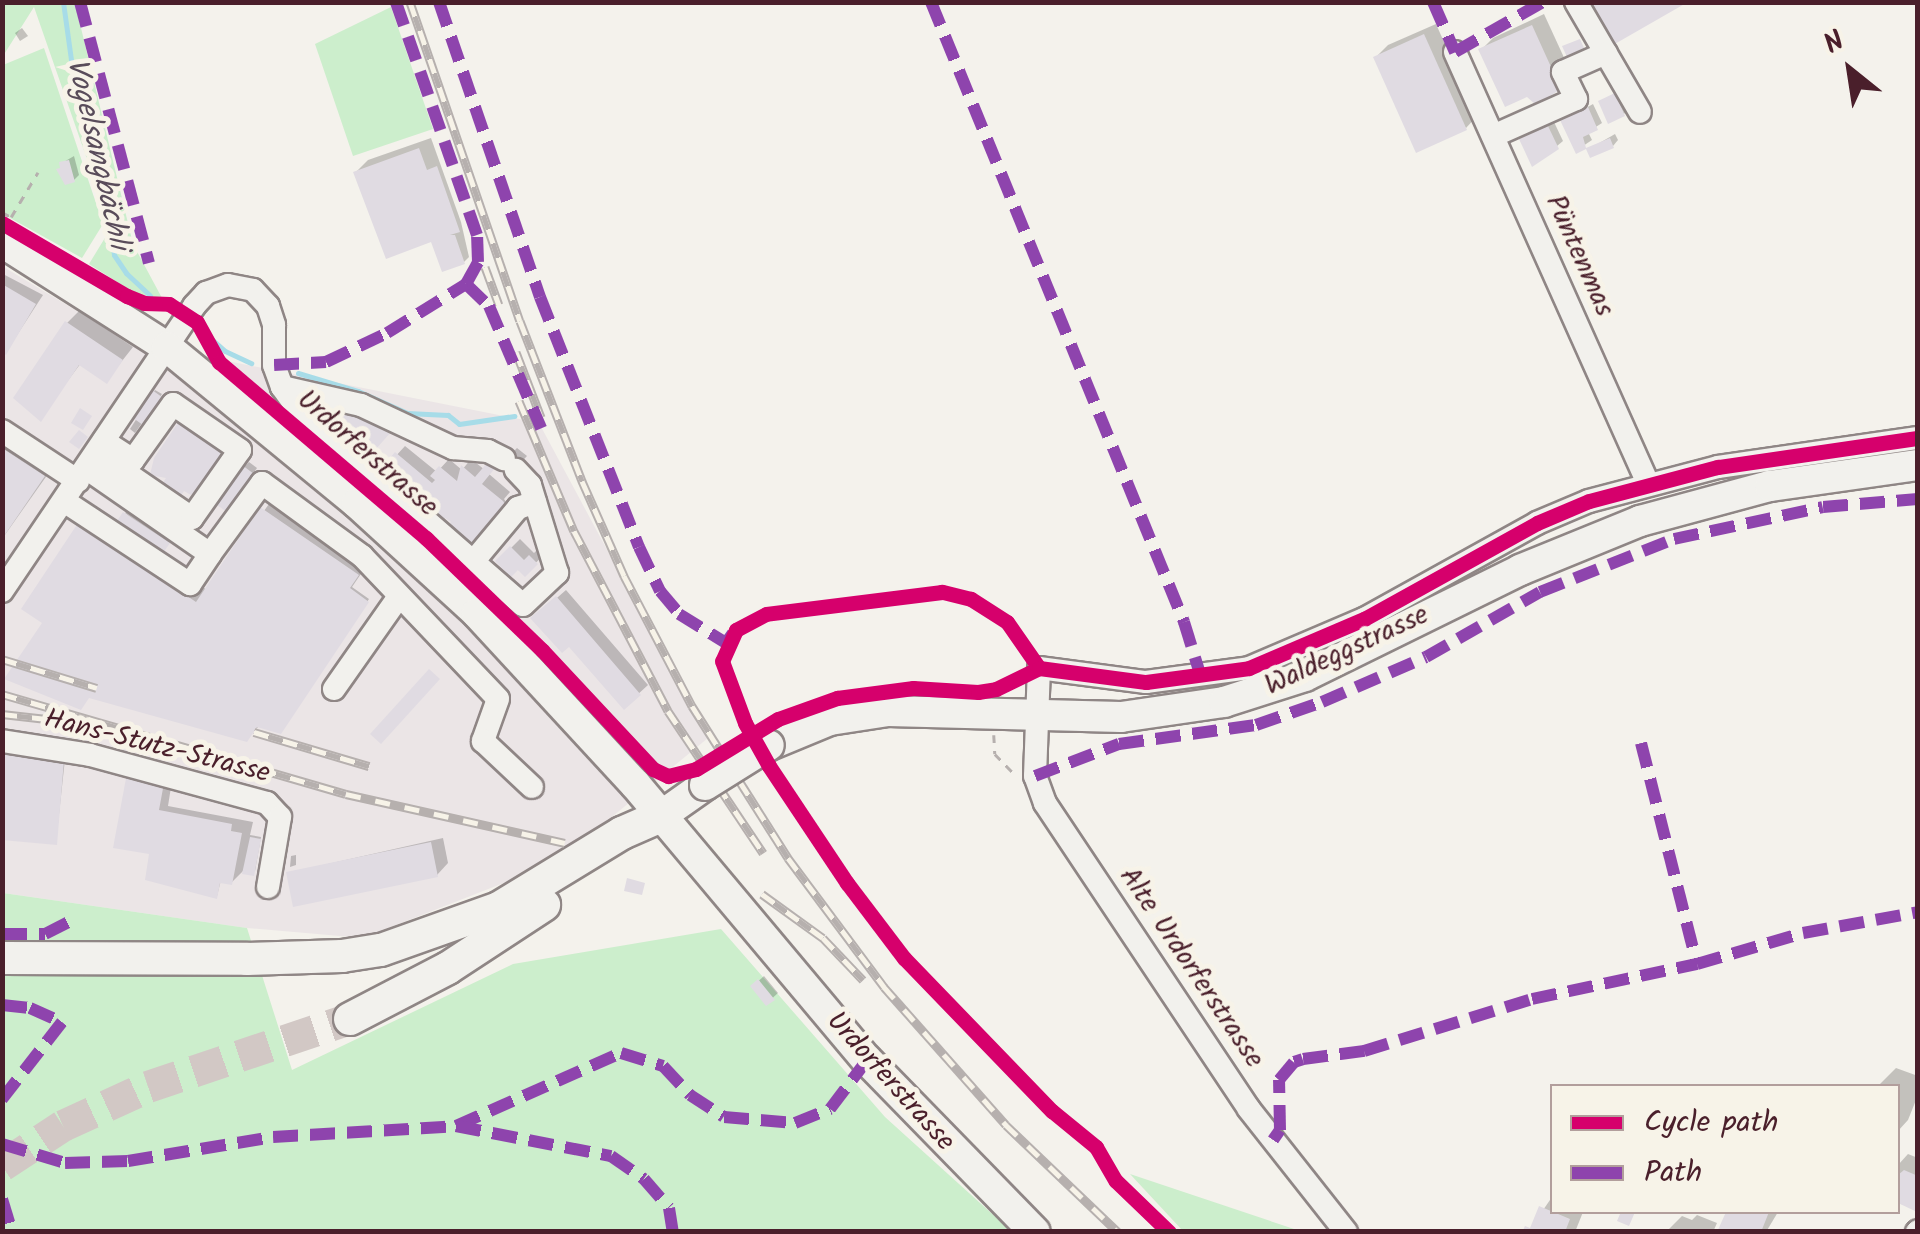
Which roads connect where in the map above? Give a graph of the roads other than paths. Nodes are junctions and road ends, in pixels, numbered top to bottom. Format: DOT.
graph roads {
  1 [pos="1576,2"];
  2 [pos="1455,52"];
  3 [pos="1606,54"];
  4 [pos="1640,112"];
  5 [pos="1493,136"];
  6 [pos="10,237"];
  7 [pos="167,347"];
  8 [pos="282,386"];
  9 [pos="2,431"];
  10 [pos="1918,438"];
  11 [pos="91,461"];
  12 [pos="1918,466"];
  13 [pos="1648,484"];
  14 [pos="64,501"];
  15 [pos="535,502"];
  16 [pos="210,554"];
  17 [pos="472,563"];
  18 [pos="2,591"];
  19 [pos="398,598"];
  20 [pos="334,689"];
  21 [pos="1036,718"];
  22 [pos="2,741"];
  23 [pos="532,787"];
  24 [pos="661,816"];
  25 [pos="268,888"];
  26 [pos="2,958"];
  27 [pos="350,1019"];
  28 [pos="1034,1232"];
  29 [pos="1346,1232"];
  1 -- 3 [label="street"];
  2 -- 5 [label="street, Püntenmas"];
  3 -- 4 [label="street"];
  3 -- 5 [label="street"];
  5 -- 13 [label="street, Püntenmas"];
  6 -- 7 [label="main road, Urdorferstrasse"];
  7 -- 8 [label="street"];
  7 -- 11 [label="street"];
  7 -- 24 [label="main road, Urdorferstrasse"];
  8 -- 15 [label="street"];
  8 -- 17 [label="street"];
  9 -- 11 [label="street"];
  10 -- 13 [label="street"];
  11 -- 11 [label="street"];
  11 -- 14 [label="street"];
  11 -- 16 [label="street"];
  12 -- 21 [label="main road, Waldeggstrasse"];
  13 -- 21 [label="street, Alte Urdorferstrasse"];
  14 -- 16 [label="street"];
  14 -- 18 [label="street"];
  15 -- 17 [label="street"];
  15 -- 17 [label="street"];
  16 -- 19 [label="street"];
  19 -- 20 [label="street"];
  19 -- 23 [label="street"];
  21 -- 24 [label="main road, Waldeggstrasse, bridge"];
  21 -- 29 [label="street, Alte Urdorferstrasse"];
  22 -- 25 [label="street, Hans-Stutz-Strasse"];
  24 -- 26 [label="highway"];
  24 -- 27 [label="highway"];
  24 -- 28 [label="main road, Urdorferstrasse"];
}
